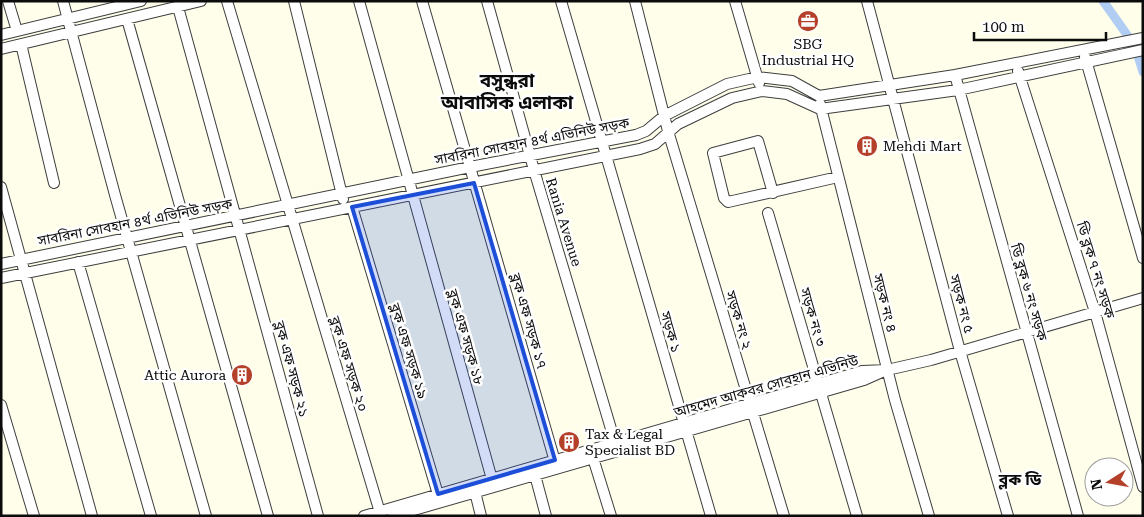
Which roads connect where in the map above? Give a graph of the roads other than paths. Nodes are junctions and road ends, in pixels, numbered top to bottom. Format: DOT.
graph roads {
  1 [pos="8,1"];
  2 [pos="63,1"];
  3 [pos="141,1"];
  4 [pos="202,1"];
  5 [pos="227,1"];
  6 [pos="294,1"];
  7 [pos="359,1"];
  8 [pos="422,1"];
  9 [pos="486,1"];
  10 [pos="561,1"];
  11 [pos="635,1"];
  12 [pos="735,1"];
  13 [pos="867,1"];
  14 [pos="121,4"];
  15 [pos="178,7"];
  16 [pos="68,19"];
  17 [pos="127,19"];
  18 [pos="17,31"];
  19 [pos="72,32"];
  20 [pos="1,35"];
  21 [pos="1142,38"];
  22 [pos="21,44"];
  23 [pos="1,49"];
  24 [pos="1143,50"];
  25 [pos="1083,51"];
  26 [pos="1086,63"];
  27 [pos="1016,64"];
  28 [pos="955,75"];
  29 [pos="1020,77"];
  30 [pos="758,78"];
  31 [pos="888,84"];
  32 [pos="958,90"];
  33 [pos="762,91"];
  34 [pos="820,96"];
  35 [pos="892,98"];
  36 [pos="820,109"];
  37 [pos="664,116"];
  38 [pos="668,131"];
  39 [pos="602,142"];
  40 [pos="530,156"];
  41 [pos="607,156"];
  42 [pos="470,167"];
  43 [pos="534,170"];
  44 [pos="838,177"];
  45 [pos="408,181"];
  46 [pos="474,182"];
  47 [pos="54,184"];
  48 [pos="1,187"];
  49 [pos="773,193"];
  50 [pos="342,194"];
  51 [pos="412,195"];
  52 [pos="288,206"];
  53 [pos="349,208"];
  54 [pos="1,209"];
  55 [pos="768,213"];
  56 [pos="235,216"];
  57 [pos="292,219"];
  58 [pos="184,226"];
  59 [pos="239,230"];
  60 [pos="127,238"];
  61 [pos="188,240"];
  62 [pos="131,252"];
  63 [pos="1143,258"];
  64 [pos="19,260"];
  65 [pos="78,262"];
  66 [pos="1,264"];
  67 [pos="22,273"];
  68 [pos="1,278"];
  69 [pos="1143,298"];
  70 [pos="1095,312"];
  71 [pos="1026,333"];
  72 [pos="960,351"];
  73 [pos="887,370"];
  74 [pos="819,388"];
  75 [pos="1,405"];
  76 [pos="751,408"];
  77 [pos="683,428"];
  78 [pos="617,447"];
  79 [pos="593,458"];
  80 [pos="556,464"];
  81 [pos="535,475"];
  82 [pos="493,482"];
  83 [pos="1143,487"];
  84 [pos="475,492"];
  85 [pos="439,498"];
  86 [pos="418,512"];
  87 [pos="380,514"];
  88 [pos="34,516"];
  89 [pos="87,516"];
  90 [pos="92,516"];
  91 [pos="151,516"];
  92 [pos="206,516"];
  93 [pos="268,516"];
  94 [pos="318,516"];
  95 [pos="364,516"];
  96 [pos="393,516"];
  97 [pos="481,516"];
  98 [pos="546,516"];
  99 [pos="611,516"];
  100 [pos="710,516"];
  101 [pos="784,516"];
  102 [pos="857,516"];
  103 [pos="929,516"];
  104 [pos="1008,516"];
  105 [pos="1078,516"];
  1 -- 18 [label="street"];
  2 -- 16 [label="street"];
  3 -- 14 [label="street"];
  4 -- 15 [label="street"];
  5 -- 52 [label="street, ব্লক এফ সড়ক ২০"];
  6 -- 50 [label="street, ব্লক এফ সড়ক ১৯"];
  7 -- 45 [label="street, ব্লক এফ সড়ক ১৮"];
  8 -- 42 [label="street, ব্লক এফ সড়ক ১৭"];
  9 -- 40 [label="street, Rania Avenue"];
  10 -- 39 [label="street, সড়ক ১"];
  11 -- 37 [label="street, সড়ক নং ২"];
  12 -- 30 [label="street"];
  13 -- 31 [label="street, সড়ক নং ৫"];
  14 -- 16 [label="street"];
  15 -- 17 [label="street"];
  15 -- 56 [label="street, ব্লক এফ সড়ক ২১"];
  16 -- 18 [label="street"];
  16 -- 19 [label="street"];
  17 -- 19 [label="street"];
  17 -- 58 [label="street"];
  18 -- 20 [label="street"];
  19 -- 22 [label="street"];
  19 -- 60 [label="street"];
  21 -- 25 [label="street"];
  22 -- 23 [label="street"];
  22 -- 47 [label="street"];
  24 -- 26 [label="street"];
  25 -- 26 [label="street"];
  25 -- 27 [label="street"];
  26 -- 29 [label="street"];
  26 -- 63 [label="street"];
  27 -- 28 [label="street"];
  27 -- 29 [label="street, ডি ব্লক ৭ নং সড়ক"];
  28 -- 31 [label="street"];
  28 -- 32 [label="street, ডি ব্লক ৬ নং সড়ক"];
  29 -- 32 [label="street"];
  29 -- 70 [label="street, ডি ব্লক ৭ নং সড়ক"];
  30 -- 33 [label="street"];
  30 -- 34 [label="street, সাবরিনা সোবহান ৪র্থ এভিনিউ সড়ক"];
  30 -- 37 [label="street, সাবরিনা সোবহান ৪র্থ এভিনিউ সড়ক"];
  31 -- 34 [label="street"];
  31 -- 35 [label="street, সড়ক নং ৫"];
  32 -- 35 [label="street"];
  32 -- 71 [label="street, ডি ব্লক ৬ নং সড়ক"];
  33 -- 36 [label="street, সাবরিনা সোবহান ৪র্থ এভিনিউ সড়ক"];
  33 -- 38 [label="street, সাবরিনা সোবহান ৪র্থ এভিনিউ সড়ক"];
  34 -- 36 [label="street, সড়ক নং ৪"];
  35 -- 36 [label="street"];
  35 -- 72 [label="street, সড়ক নং ৫"];
  36 -- 44 [label="street, সড়ক নং ৪"];
  37 -- 38 [label="street, সড়ক নং ২"];
  37 -- 39 [label="street, সাবরিনা সোবহান ৪র্থ এভিনিউ সড়ক"];
  38 -- 41 [label="street, সাবরিনা সোবহান ৪র্থ এভিনিউ সড়ক"];
  38 -- 76 [label="street, সড়ক নং ২"];
  39 -- 40 [label="street, সাবরিনা সোবহান ৪র্থ এভিনিউ সড়ক"];
  39 -- 41 [label="street, সড়ক ১"];
  40 -- 42 [label="street, সাবরিনা সোবহান ৪র্থ এভিনিউ সড়ক"];
  40 -- 43 [label="street, Rania Avenue"];
  41 -- 43 [label="street, সাবরিনা সোবহান ৪র্থ এভিনিউ সড়ক"];
  41 -- 77 [label="street, সড়ক ১"];
  42 -- 45 [label="street, সাবরিনা সোবহান ৪র্থ এভিনিউ সড়ক"];
  42 -- 46 [label="street, ব্লক এফ সড়ক ১৭"];
  43 -- 46 [label="street, সাবরিনা সোবহান ৪র্থ এভিনিউ সড়ক"];
  43 -- 78 [label="street, Rania Avenue"];
  44 -- 49 [label="street"];
  44 -- 73 [label="street, সড়ক নং ৪"];
  45 -- 50 [label="street, সাবরিনা সোবহান ৪র্থ এভিনিউ সড়ক"];
  45 -- 51 [label="street, ব্লক এফ সড়ক ১৮"];
  46 -- 51 [label="street, সাবরিনা সোবহান ৪র্থ এভিনিউ সড়ক"];
  46 -- 80 [label="street, ব্লক এফ সড়ক ১৭"];
  48 -- 64 [label="street"];
  49 -- 49 [label="street"];
  50 -- 52 [label="street, সাবরিনা সোবহান ৪র্থ এভিনিউ সড়ক"];
  50 -- 53 [label="street, ব্লক এফ সড়ক ১৯"];
  51 -- 53 [label="street, সাবরিনা সোবহান ৪র্থ এভিনিউ সড়ক"];
  51 -- 82 [label="street, ব্লক এফ সড়ক ১৮"];
  52 -- 56 [label="street, সাবরিনা সোবহান ৪র্থ এভিনিউ সড়ক"];
  52 -- 57 [label="street, ব্লক এফ সড়ক ২০"];
  53 -- 57 [label="street, সাবরিনা সোবহান ৪র্থ এভিনিউ সড়ক"];
  53 -- 85 [label="street, ব্লক এফ সড়ক ১৯"];
  54 -- 64 [label="street"];
  55 -- 74 [label="street, সড়ক নং ৩"];
  56 -- 58 [label="street, সাবরিনা সোবহান ৪র্থ এভিনিউ সড়ক"];
  56 -- 59 [label="street, ব্লক এফ সড়ক ২১"];
  57 -- 59 [label="street, সাবরিনা সোবহান ৪র্থ এভিনিউ সড়ক"];
  57 -- 87 [label="street, ব্লক এফ সড়ক ২০"];
  58 -- 60 [label="street, সাবরিনা সোবহান ৪র্থ এভিনিউ সড়ক"];
  58 -- 61 [label="street"];
  59 -- 61 [label="street, সাবরিনা সোবহান ৪র্থ এভিনিউ সড়ক"];
  59 -- 94 [label="street, ব্লক এফ সড়ক ২১"];
  60 -- 62 [label="street"];
  60 -- 64 [label="street, সাবরিনা সোবহান ৪র্থ এভিনিউ সড়ক"];
  61 -- 62 [label="street, সাবরিনা সোবহান ৪র্থ এভিনিউ সড়ক"];
  61 -- 93 [label="street"];
  62 -- 65 [label="street, সাবরিনা সোবহান ৪র্থ এভিনিউ সড়ক"];
  62 -- 92 [label="street"];
  64 -- 66 [label="street, সাবরিনা সোবহান ৪র্থ এভিনিউ সড়ক"];
  64 -- 67 [label="street"];
  65 -- 67 [label="street, সাবরিনা সোবহান ৪র্থ এভিনিউ সড়ক"];
  65 -- 91 [label="street"];
  67 -- 68 [label="street, সাবরিনা সোবহান ৪র্থ এভিনিউ সড়ক"];
  67 -- 89 [label="street"];
  67 -- 90 [label="street"];
  69 -- 70 [label="street, আহমেদ আকবর সোবহান এভিনিউ"];
  70 -- 71 [label="street, আহমেদ আকবর সোবহান এভিনিউ"];
  70 -- 83 [label="street, ডি ব্লক ৭ নং সড়ক"];
  71 -- 72 [label="street, আহমেদ আকবর সোবহান এভিনিউ"];
  71 -- 105 [label="street, ডি ব্লক ৬ নং সড়ক"];
  72 -- 73 [label="street, আহমেদ আকবর সোবহান এভিনিউ"];
  72 -- 104 [label="street, সড়ক নং ৫"];
  73 -- 74 [label="street, আহমেদ আকবর সোবহান এভিনিউ"];
  73 -- 103 [label="street, সড়ক নং ৪"];
  74 -- 76 [label="street, আহমেদ আকবর সোবহান এভিনিউ"];
  74 -- 102 [label="street, সড়ক নং ৩"];
  75 -- 88 [label="street"];
  76 -- 77 [label="street, আহমেদ আকবর সোবহান এভিনিউ"];
  76 -- 101 [label="street, সড়ক নং ২"];
  77 -- 78 [label="street, আহমেদ আকবর সোবহান এভিনিউ"];
  77 -- 100 [label="street, সড়ক ১"];
  78 -- 79 [label="street, আহমেদ আকবর সোবহান এভিনিউ"];
  78 -- 80 [label="street, আহমেদ আকবর সোবহান এভিনিউ"];
  79 -- 80 [label="street, আহমেদ আকবর সোবহান এভিনিউ"];
  79 -- 99 [label="street"];
  80 -- 81 [label="street, আহমেদ আকবর সোবহান এভিনিউ"];
  80 -- 82 [label="street, আহমেদ আকবর সোবহান এভিনিউ"];
  81 -- 82 [label="street, আহমেদ আকবর সোবহান এভিনিউ"];
  81 -- 98 [label="street"];
  82 -- 84 [label="street, আহমেদ আকবর সোবহান এভিনিউ"];
  82 -- 85 [label="street, আহমেদ আকবর সোবহান এভিনিউ"];
  84 -- 85 [label="street, আহমেদ আকবর সোবহান এভিনিউ"];
  84 -- 97 [label="street"];
  85 -- 86 [label="street, আহমেদ আকবর সোবহান এভিনিউ"];
  85 -- 87 [label="street, আহমেদ আকবর সোবহান এভিনিউ"];
  86 -- 96 [label="street, আহমেদ আকবর সোবহান এভিনিউ"];
  87 -- 95 [label="street, আহমেদ আকবর সোবহান এভিনিউ"];
}
